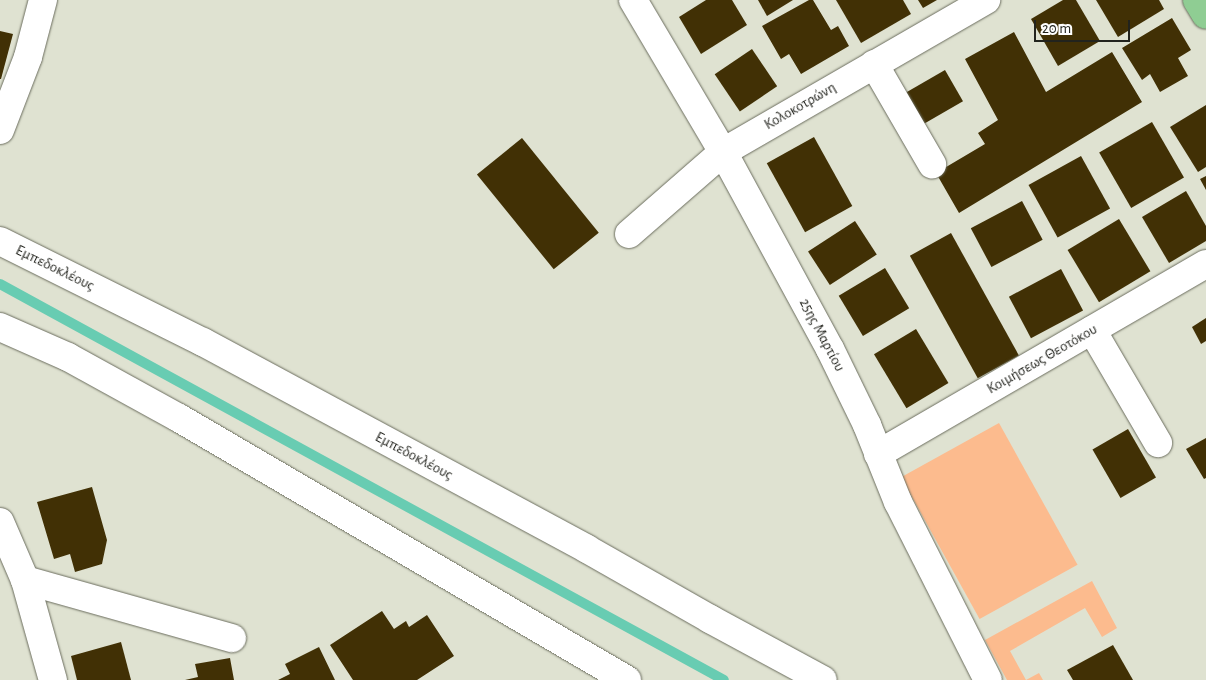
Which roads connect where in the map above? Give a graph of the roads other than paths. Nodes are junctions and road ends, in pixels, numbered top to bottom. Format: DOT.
graph roads {
  1 [pos="43,0"];
  2 [pos="633,0"];
  3 [pos="986,0"];
  4 [pos="1197,0"];
  5 [pos="1206,15"];
  6 [pos="874,64"];
  7 [pos="0,130"];
  8 [pos="722,152"];
  9 [pos="932,164"];
  10 [pos="629,234"];
  11 [pos="0,241"];
  12 [pos="1206,264"];
  13 [pos="0,327"];
  14 [pos="1092,330"];
  15 [pos="1158,443"];
  16 [pos="878,454"];
  17 [pos="0,522"];
  18 [pos="25,580"];
  19 [pos="232,638"];
  20 [pos="53,680"];
  21 [pos="627,680"];
  22 [pos="822,680"];
  23 [pos="988,680"];
  1 -- 7 [label="street"];
  2 -- 8 [label="street, 25ης Μαρτίου"];
  3 -- 6 [label="street, Κολοκοτρώνη"];
  4 -- 5 [label="main road"];
  6 -- 8 [label="street, Κολοκοτρώνη"];
  6 -- 9 [label="street"];
  8 -- 10 [label="street, Κολοκοτρώνη"];
  8 -- 16 [label="street, 25ης Μαρτίου"];
  11 -- 22 [label="street, Εμπεδοκλέους"];
  12 -- 14 [label="street, Κοιμήσεως Θεοτόκου"];
  13 -- 21 [label="street"];
  14 -- 15 [label="street"];
  14 -- 16 [label="street, Κοιμήσεως Θεοτόκου"];
  16 -- 23 [label="street, 25ης Μαρτίου"];
  17 -- 18 [label="street"];
  18 -- 19 [label="street"];
  18 -- 20 [label="street"];
}
